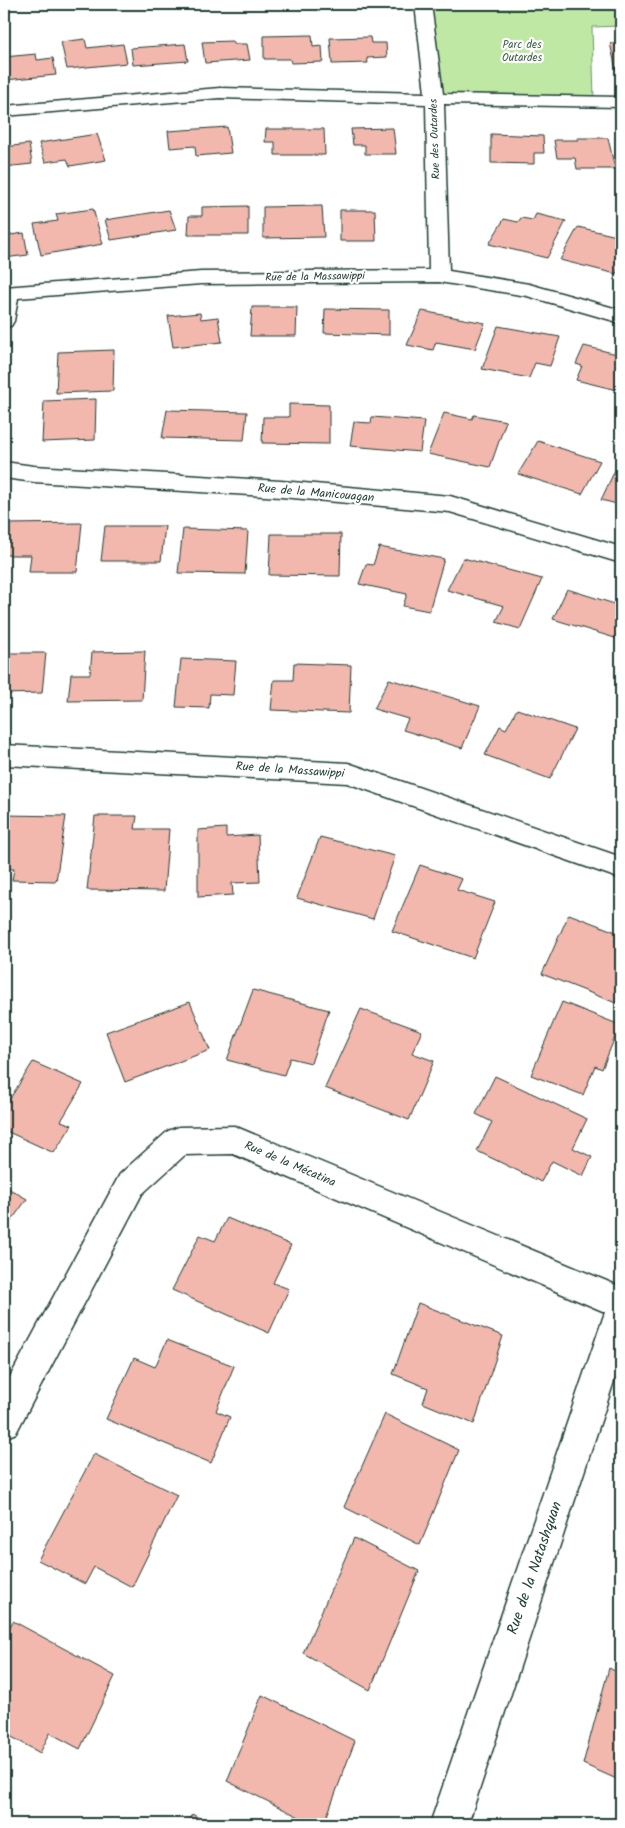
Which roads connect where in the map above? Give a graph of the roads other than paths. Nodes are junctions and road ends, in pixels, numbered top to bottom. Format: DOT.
graph roads {
  1 [pos="423,4"];
  2 [pos="435,99"];
  3 [pos="621,102"];
  4 [pos="4,111"];
  5 [pos="439,276"];
  6 [pos="6,293"];
  7 [pos="621,317"];
  8 [pos="4,320"];
  9 [pos="4,470"];
  10 [pos="621,555"];
  11 [pos="4,755"];
  12 [pos="621,868"];
  13 [pos="621,1303"];
  14 [pos="621,1312"];
  15 [pos="4,1422"];
  16 [pos="457,1821"];
  1 -- 2 [label="street, Rue des Outardes"];
  2 -- 3 [label="street"];
  2 -- 4 [label="street"];
  2 -- 5 [label="street, Rue des Outardes"];
  5 -- 6 [label="street, Rue de la Massawippi"];
  5 -- 7 [label="street, Rue de la Massawippi"];
  6 -- 8 [label="street"];
  9 -- 10 [label="street, Rue de la Manicouagan"];
  11 -- 12 [label="street, Rue de la Massawippi"];
  13 -- 15 [label="street, Rue de la Mécatina"];
  14 -- 16 [label="street, Rue de la Natashquan"];
}
